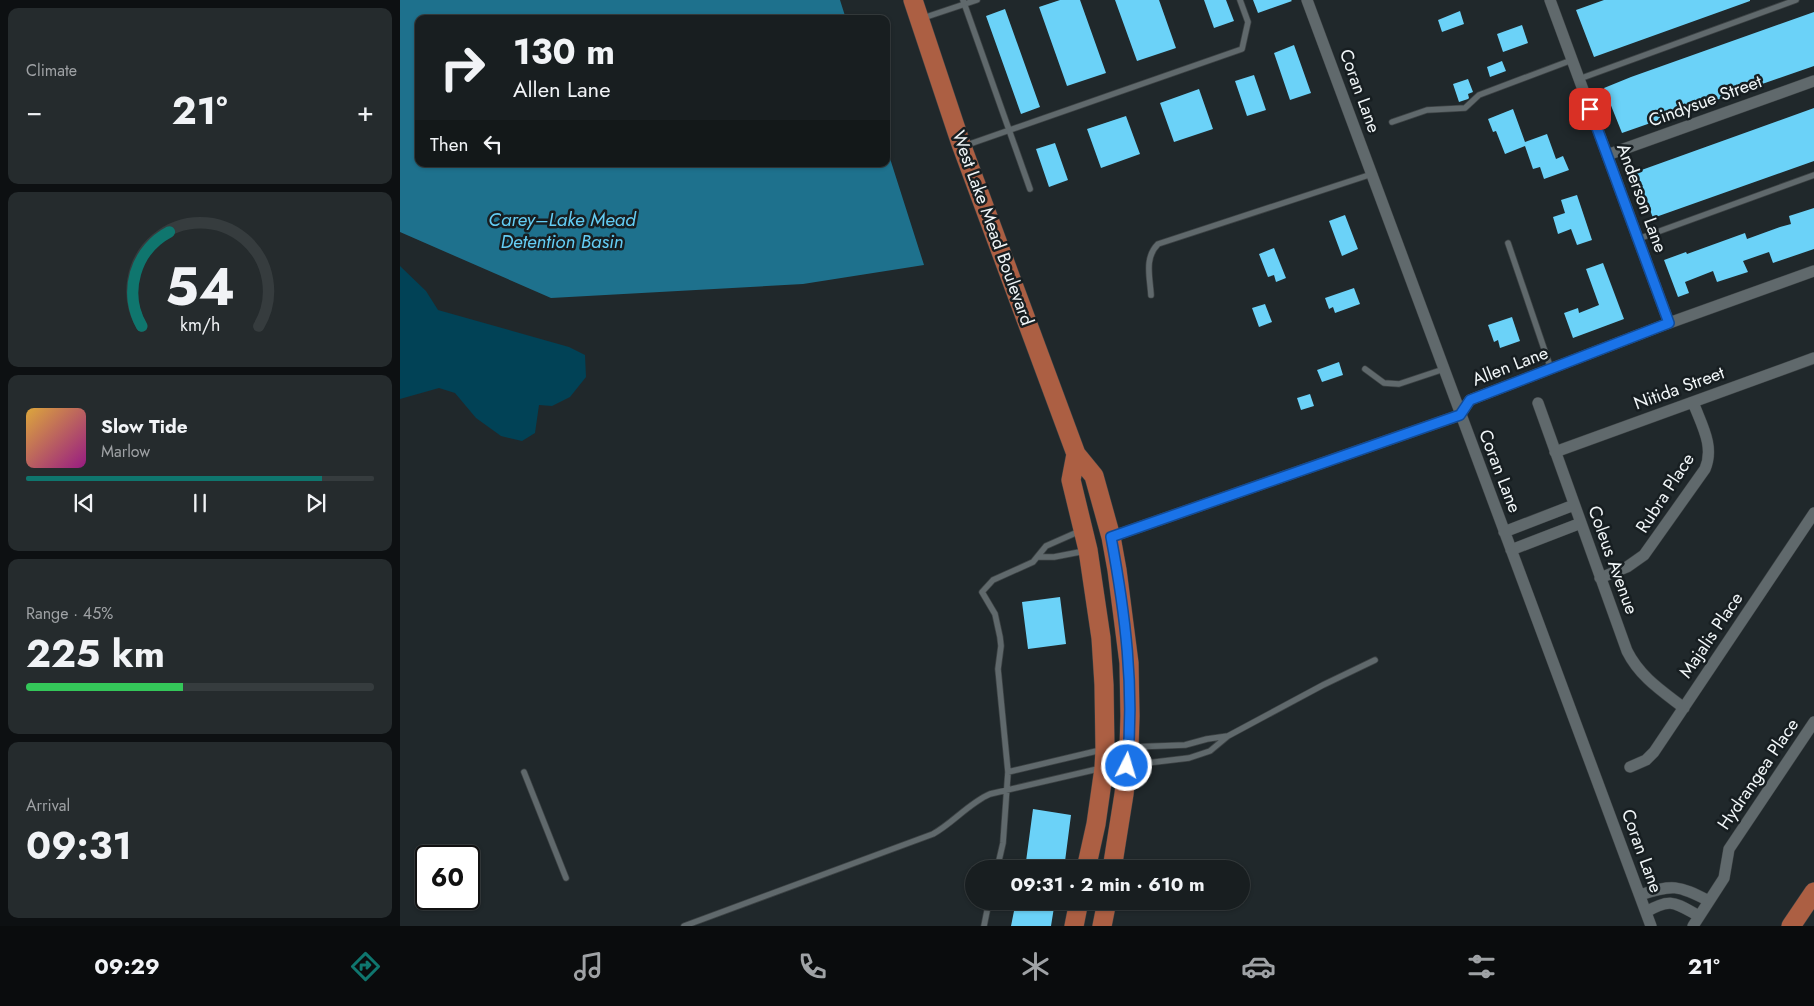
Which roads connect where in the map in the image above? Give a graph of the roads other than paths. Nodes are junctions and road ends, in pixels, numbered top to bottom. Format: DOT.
graph roads {
  1 [pos="913,0"];
  2 [pos="977,0"];
  3 [pos="1240,0"];
  4 [pos="1307,0"];
  5 [pos="1796,0"];
  6 [pos="1553,1"];
  7 [pos="964,2"];
  8 [pos="919,20"];
  9 [pos="1572,60"];
  10 [pos="1579,79"];
  11 [pos="1814,81"];
  12 [pos="1392,122"];
  13 [pos="1010,130"];
  14 [pos="962,146"];
  15 [pos="1607,155"];
  16 [pos="1372,174"];
  17 [pos="1814,175"];
  18 [pos="1030,189"];
  19 [pos="1638,239"];
  20 [pos="1508,243"];
  21 [pos="1814,271"];
  22 [pos="1151,295"];
  23 [pos="1669,323"];
  24 [pos="1814,358"];
  25 [pos="1444,368"];
  26 [pos="1365,369"];
  27 [pos="1551,369"];
  28 [pos="1693,402"];
  29 [pos="1538,403"];
  30 [pos="1460,415"];
  31 [pos="1555,452"];
  32 [pos="1076,454"];
  33 [pos="1574,505"];
  34 [pos="1814,513"];
  35 [pos="1581,523"];
  36 [pos="1084,529"];
  37 [pos="1504,532"];
  38 [pos="1111,537"];
  39 [pos="1088,550"];
  40 [pos="1511,550"];
  41 [pos="1038,557"];
  42 [pos="1600,578"];
  43 [pos="1374,660"];
  44 [pos="1684,708"];
  45 [pos="1814,722"];
  46 [pos="1228,736"];
  47 [pos="1105,749"];
  48 [pos="1128,756"];
  49 [pos="1630,767"];
  50 [pos="1104,768"];
  51 [pos="524,772"];
  52 [pos="1008,772"];
  53 [pos="1006,790"];
  54 [pos="999,860"];
  55 [pos="1088,860"];
  56 [pos="1113,860"];
  57 [pos="566,878"];
  58 [pos="1814,892"];
  59 [pos="1640,895"];
  60 [pos="1709,901"];
  61 [pos="987,910"];
  62 [pos="1077,910"];
  63 [pos="1105,910"];
  64 [pos="1646,912"];
  65 [pos="1696,921"];
  66 [pos="684,926"];
  67 [pos="984,926"];
  68 [pos="1074,926"];
  69 [pos="1102,926"];
  70 [pos="1651,926"];
  71 [pos="1791,926"];
  1 -- 8 [label="main road, West Lake Mead Boulevard"];
  2 -- 7 [label="lane"];
  3 -- 13 [label="lane"];
  4 -- 16 [label="street, Coran Lane"];
  5 -- 10 [label="lane"];
  6 -- 9 [label="street, Anderson Lane"];
  7 -- 8 [label="lane"];
  7 -- 13 [label="lane"];
  8 -- 14 [label="main road, West Lake Mead Boulevard"];
  9 -- 10 [label="street, Anderson Lane"];
  9 -- 12 [label="lane"];
  10 -- 15 [label="street, Anderson Lane"];
  11 -- 15 [label="street, Cindysue Street"];
  13 -- 14 [label="lane"];
  13 -- 18 [label="lane"];
  14 -- 32 [label="main road, West Lake Mead Boulevard"];
  15 -- 19 [label="street, Anderson Lane"];
  16 -- 22 [label="lane"];
  16 -- 25 [label="street, Coran Lane"];
  17 -- 19 [label="lane"];
  19 -- 23 [label="street, Anderson Lane"];
  20 -- 27 [label="lane"];
  21 -- 23 [label="street, Allen Lane"];
  23 -- 27 [label="street, Allen Lane"];
  24 -- 28 [label="street, Nitida Street"];
  25 -- 26 [label="lane"];
  25 -- 30 [label="street, Coran Lane"];
  27 -- 30 [label="street, Allen Lane"];
  28 -- 31 [label="street, Nitida Street"];
  28 -- 42 [label="street, Rubra Place"];
  29 -- 31 [label="street, Coleus Avenue"];
  30 -- 37 [label="street, Coran Lane"];
  30 -- 38 [label="street, Allen Lane"];
  31 -- 33 [label="street, Coleus Avenue"];
  32 -- 36 [label="main road"];
  32 -- 38 [label="main road, West Lake Mead Boulevard"];
  33 -- 35 [label="street, Coleus Avenue"];
  33 -- 37 [label="street"];
  34 -- 44 [label="street, Majalis Place"];
  35 -- 40 [label="street"];
  35 -- 42 [label="street, Coleus Avenue"];
  36 -- 39 [label="main road"];
  36 -- 41 [label="lane"];
  37 -- 40 [label="street, Coran Lane"];
  38 -- 48 [label="main road, West Lake Mead Boulevard"];
  39 -- 41 [label="lane"];
  39 -- 47 [label="main road"];
  40 -- 59 [label="street, Coran Lane"];
  41 -- 52 [label="lane"];
  42 -- 44 [label="street, Coleus Avenue"];
  43 -- 46 [label="lane"];
  44 -- 49 [label="street, Majalis Place"];
  45 -- 60 [label="street, Hydrangea Place"];
  46 -- 48 [label="lane"];
  46 -- 48 [label="lane"];
  47 -- 48 [label="main road"];
  47 -- 50 [label="main road"];
  47 -- 52 [label="lane"];
  48 -- 50 [label="main road"];
  48 -- 56 [label="main road, West Lake Mead Boulevard"];
  50 -- 53 [label="lane"];
  50 -- 55 [label="main road"];
  51 -- 57 [label="lane"];
  52 -- 53 [label="lane"];
  53 -- 54 [label="lane"];
  53 -- 66 [label="lane"];
  58 -- 71 [label="main road"];
  59 -- 60 [label="street"];
  59 -- 64 [label="street, Coran Lane"];
  60 -- 65 [label="street, Hydrangea Place"];
  61 -- 67 [label="lane"];
  62 -- 68 [label="main road"];
  63 -- 69 [label="main road"];
  64 -- 65 [label="street"];
  64 -- 70 [label="street, Coran Lane"];
}
